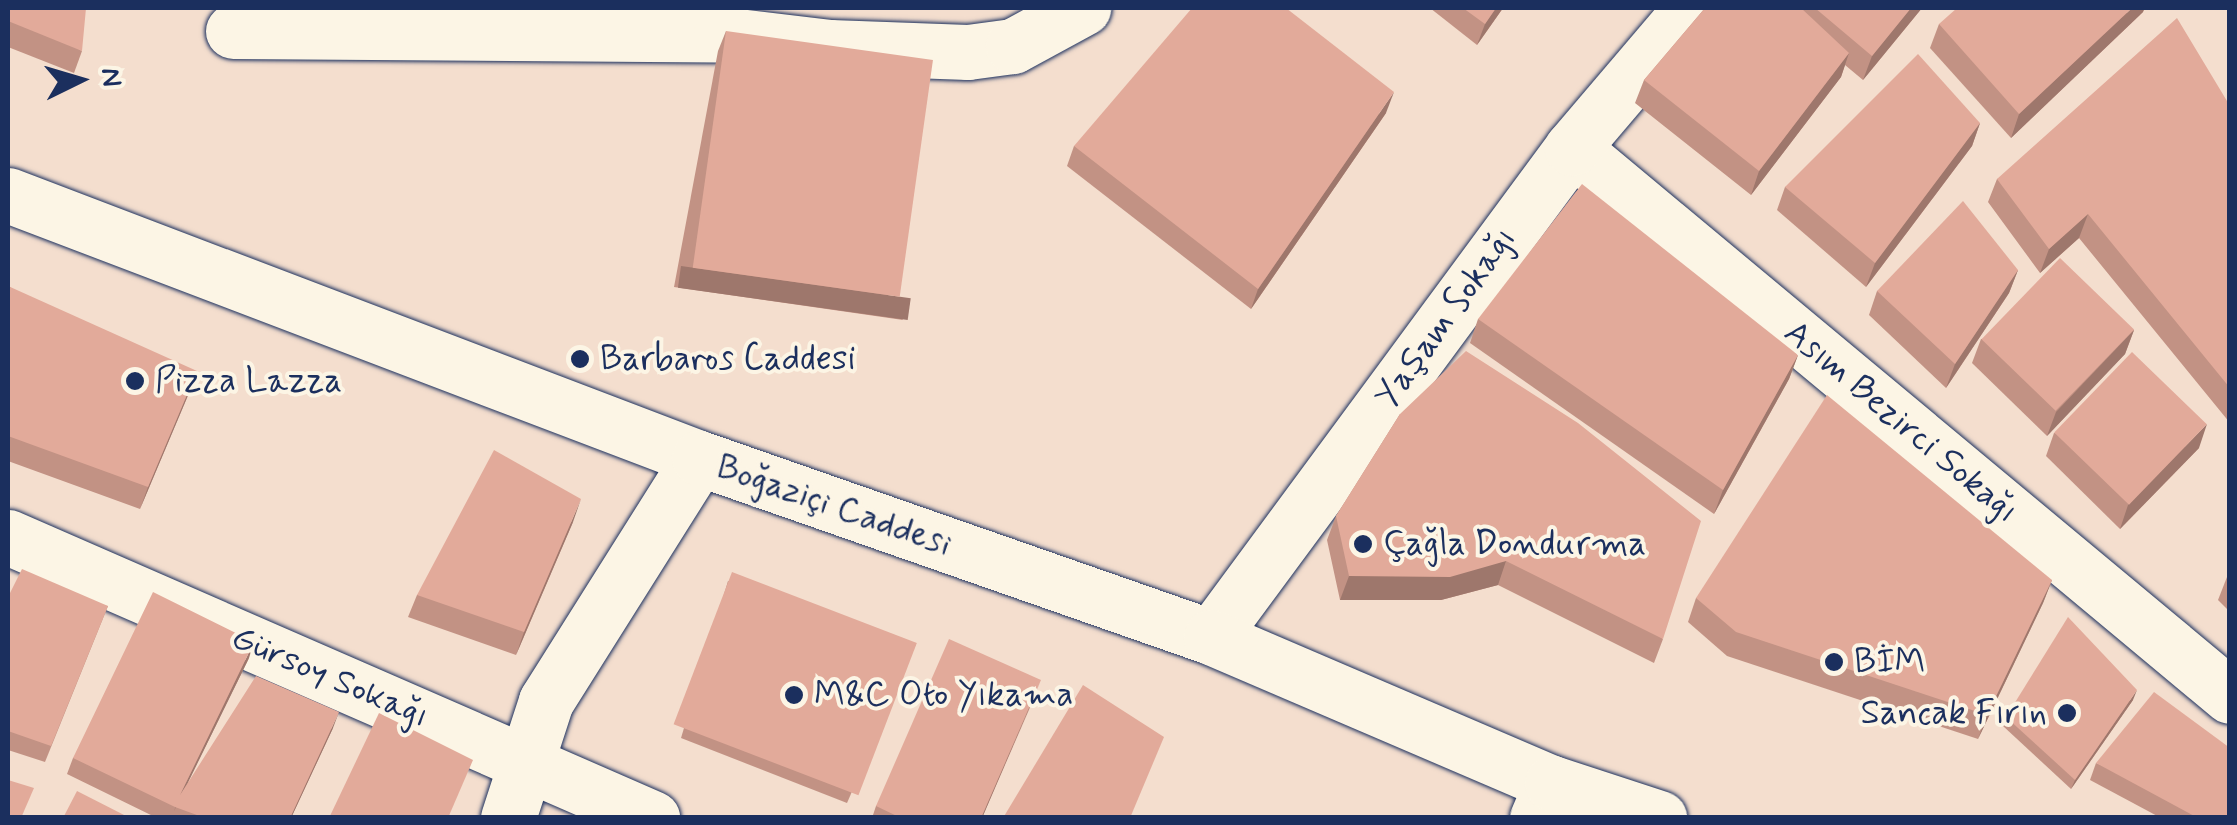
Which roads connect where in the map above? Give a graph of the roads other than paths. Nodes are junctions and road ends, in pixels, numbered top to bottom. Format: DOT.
graph roads {
  1 [pos="1083,8"];
  2 [pos="1691,8"];
  3 [pos="233,31"];
  4 [pos="1572,148"];
  5 [pos="8,196"];
  6 [pos="699,458"];
  7 [pos="8,538"];
  8 [pos="1211,637"];
  9 [pos="2230,696"];
  10 [pos="526,763"];
  11 [pos="1544,800"];
  12 [pos="508,818"];
  13 [pos="652,818"];
  14 [pos="1658,818"];
  1 -- 3 [label="street"];
  2 -- 4 [label="street, Yaşam Sokağı"];
  4 -- 8 [label="street, Yaşam Sokağı"];
  4 -- 9 [label="street, Asım Bezirci Sokağı"];
  5 -- 6 [label="street, Boğaziçi Caddesi"];
  6 -- 8 [label="street, Boğaziçi Caddesi"];
  6 -- 10 [label="street"];
  7 -- 10 [label="street, Gürsoy Sokağı"];
  8 -- 11 [label="street, Boğaziçi Caddesi"];
  10 -- 12 [label="street"];
  10 -- 13 [label="street, Gürsoy Sokağı"];
  11 -- 14 [label="street, Boğaziçi Caddesi"];
}
